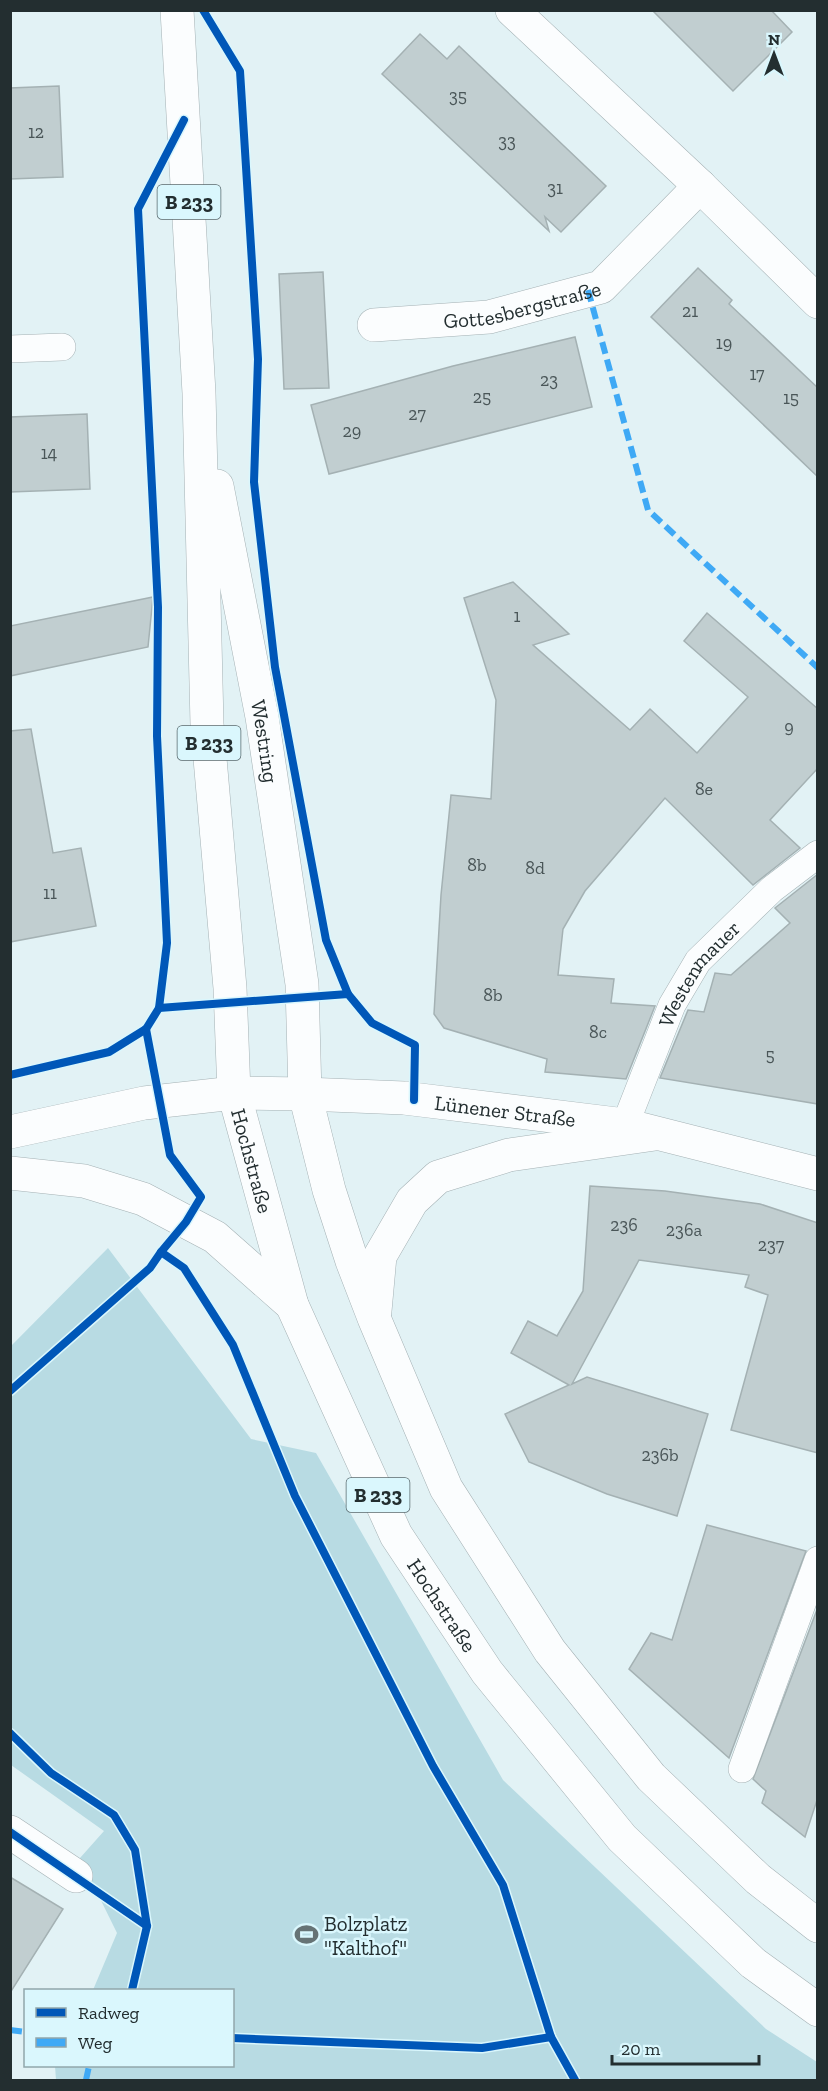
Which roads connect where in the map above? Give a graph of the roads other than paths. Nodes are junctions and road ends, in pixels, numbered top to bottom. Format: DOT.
graph roads {
  1 [pos="177,10"];
  2 [pos="512,10"];
  3 [pos="700,186"];
  4 [pos="818,302"];
  5 [pos="374,325"];
  6 [pos="62,347"];
  7 [pos="10,349"];
  8 [pos="199,393"];
  9 [pos="818,854"];
  10 [pos="234,1093"];
  11 [pos="305,1094"];
  12 [pos="640,1130"];
  13 [pos="10,1132"];
  14 [pos="10,1173"];
  15 [pos="818,1174"];
  16 [pos="292,1305"];
  17 [pos="374,1318"];
  18 [pos="818,1560"];
  19 [pos="742,1769"];
  20 [pos="10,1832"];
  21 [pos="76,1876"];
  22 [pos="818,1926"];
  23 [pos="818,2010"];
  1 -- 8 [label="main road, Westring / B 233"];
  2 -- 3 [label="main road"];
  3 -- 4 [label="main road"];
  3 -- 5 [label="main road, Gottesbergstraße"];
  6 -- 7 [label="lane"];
  8 -- 10 [label="main road, Westring / B 233"];
  8 -- 11 [label="main road, Westring / B 233"];
  9 -- 12 [label="lane, Westenmauer"];
  10 -- 11 [label="main road, Lünener Straße"];
  10 -- 13 [label="main road, Lünener Straße"];
  10 -- 16 [label="main road, Hochstraße / B 233"];
  11 -- 12 [label="main road, Lünener Straße"];
  11 -- 17 [label="main road, B 233"];
  12 -- 15 [label="main road, Lünener Straße"];
  12 -- 17 [label="main road"];
  14 -- 16 [label="main road"];
  16 -- 23 [label="main road, Hochstraße / B 233"];
  17 -- 22 [label="main road, B 233"];
  18 -- 19 [label="lane"];
  20 -- 21 [label="main road"];
}
